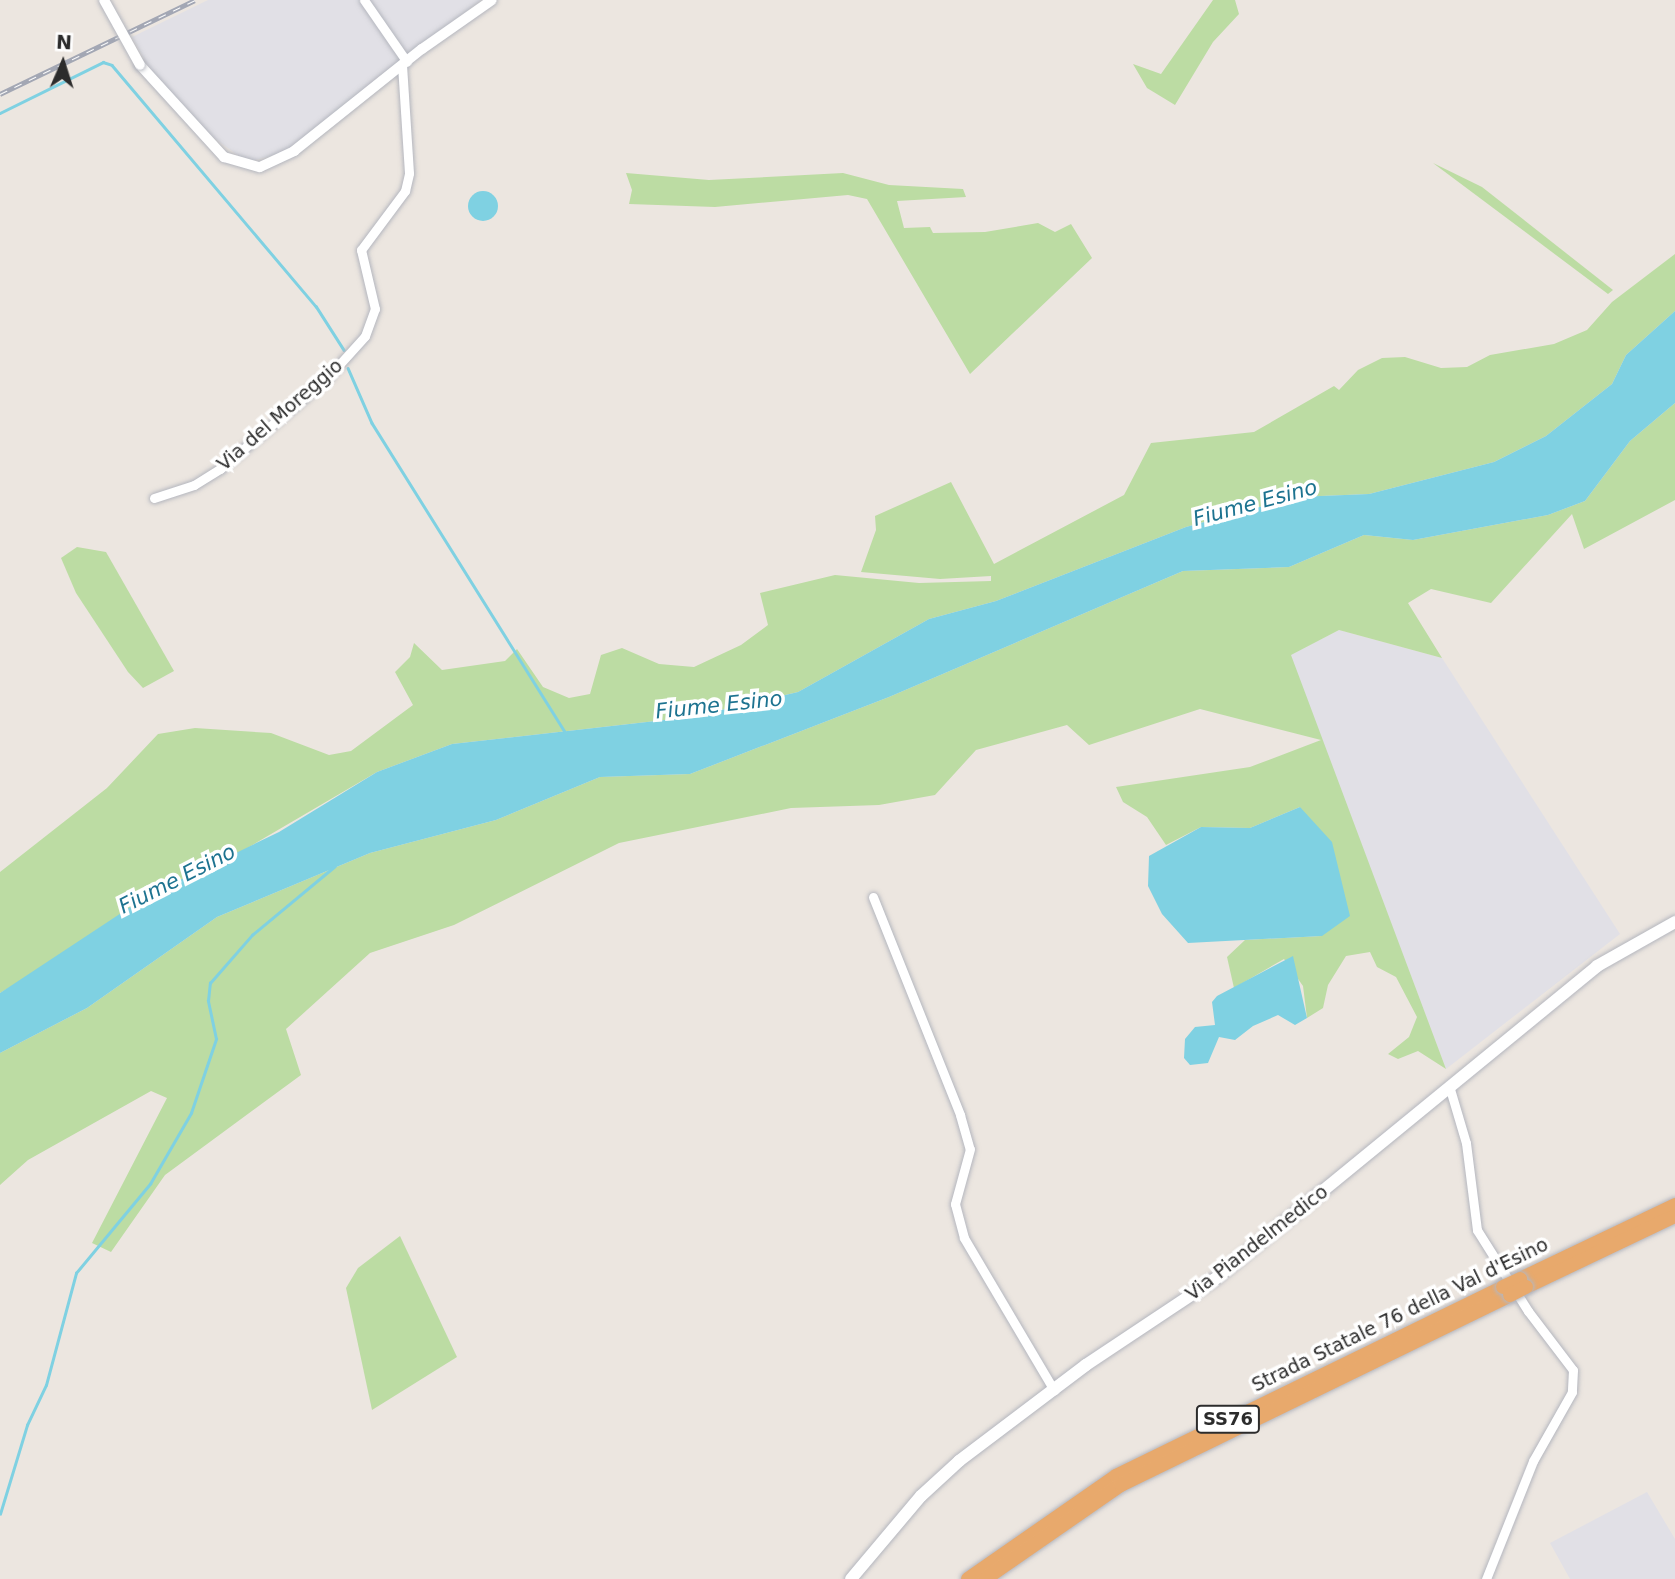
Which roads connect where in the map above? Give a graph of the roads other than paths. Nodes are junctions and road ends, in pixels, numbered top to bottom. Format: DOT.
graph roads {
  1 [pos="104,0"];
  2 [pos="364,0"];
  3 [pos="492,0"];
  4 [pos="405,64"];
  5 [pos="154,498"];
  6 [pos="873,897"];
  7 [pos="1675,922"];
  8 [pos="1450,1089"];
  9 [pos="1675,1205"];
  10 [pos="1675,1216"];
  11 [pos="1523,1283"];
  12 [pos="1506,1291"];
  13 [pos="1054,1390"];
  14 [pos="851,1579"];
  15 [pos="968,1579"];
  16 [pos="985,1579"];
  17 [pos="1486,1579"];
  1 -- 4 [label="street, bridge"];
  2 -- 4 [label="street"];
  3 -- 4 [label="street"];
  4 -- 5 [label="street, Via del Moreggio"];
  6 -- 13 [label="street"];
  7 -- 8 [label="main road, Via Piandelmedico"];
  8 -- 13 [label="main road, Via Piandelmedico"];
  8 -- 17 [label="street"];
  9 -- 11 [label="highway, Strada Statale 76 della Val d'Esino / SS76"];
  10 -- 11 [label="highway, Strada Statale 76 della Val d'Esino / SS76"];
  11 -- 12 [label="highway, Strada Statale 76 della Val d'Esino / SS76, bridge"];
  12 -- 15 [label="highway, Strada Statale 76 della Val d'Esino / SS76"];
  12 -- 16 [label="highway, Strada Statale 76 della Val d'Esino / SS76"];
  13 -- 14 [label="main road, Via Piandelmedico"];
}
